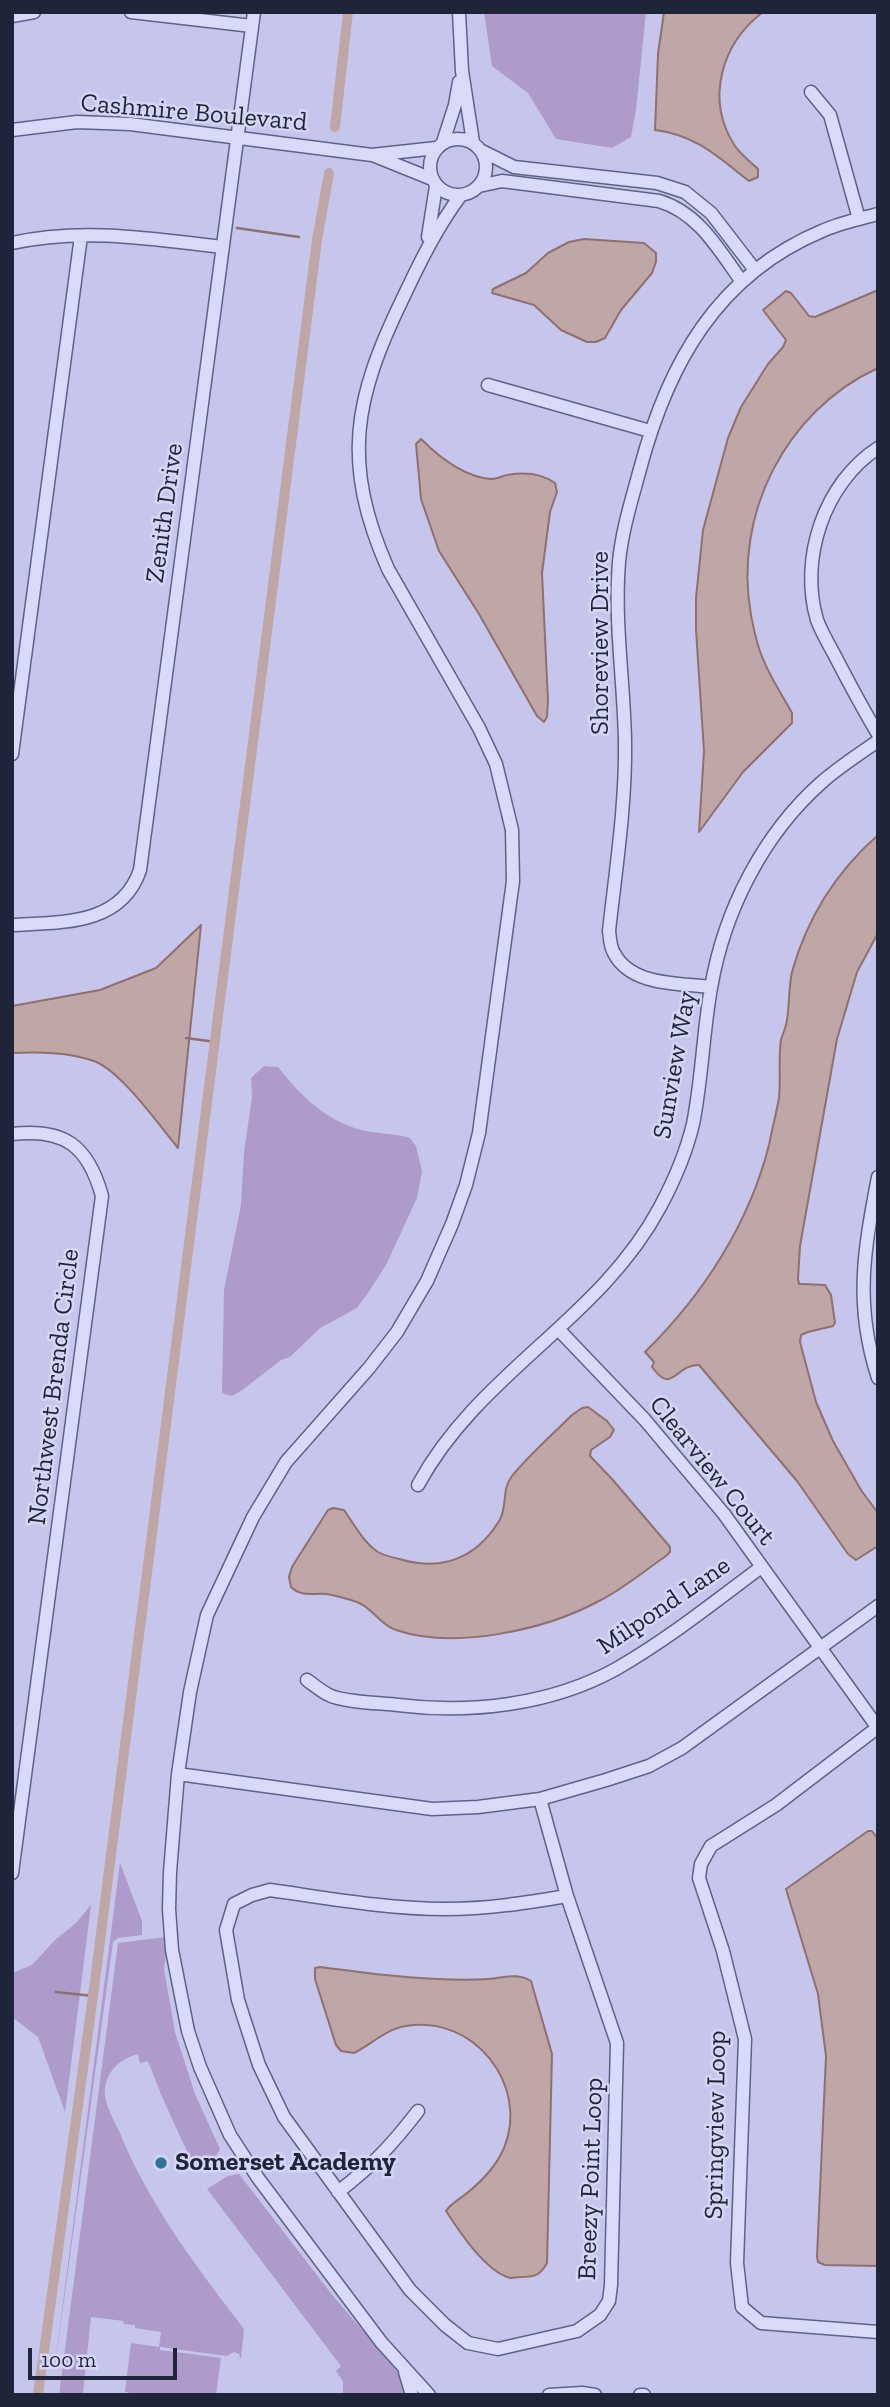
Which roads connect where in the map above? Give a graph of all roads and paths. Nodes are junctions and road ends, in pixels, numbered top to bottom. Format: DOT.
graph roads {
  1 [pos="34,12"];
  2 [pos="131,12"];
  3 [pos="254,12"];
  4 [pos="459,12"];
  5 [pos="12,16"];
  6 [pos="253,26"];
  7 [pos="461,71"];
  8 [pos="811,92"];
  9 [pos="12,130"];
  10 [pos="239,137"];
  11 [pos="440,145"];
  12 [pos="477,147"];
  13 [pos="372,155"];
  14 [pos="583,175"];
  15 [pos="434,183"];
  16 [pos="479,186"];
  17 [pos="582,191"];
  18 [pos="461,195"];
  19 [pos="878,214"];
  20 [pos="859,219"];
  21 [pos="81,236"];
  22 [pos="12,243"];
  23 [pos="223,247"];
  24 [pos="422,257"];
  25 [pos="755,270"];
  26 [pos="742,282"];
  27 [pos="488,386"];
  28 [pos="650,431"];
  29 [pos="878,448"];
  30 [pos="878,734"];
  31 [pos="878,741"];
  32 [pos="12,754"];
  33 [pos="12,925"];
  34 [pos="711,987"];
  35 [pos="12,1134"];
  36 [pos="878,1177"];
  37 [pos="559,1330"];
  38 [pos="878,1378"];
  39 [pos="418,1485"];
  40 [pos="760,1568"];
  41 [pos="878,1606"];
  42 [pos="820,1648"];
  43 [pos="307,1680"];
  44 [pos="878,1728"];
  45 [pos="178,1774"];
  46 [pos="540,1798"];
  47 [pos="12,1873"];
  48 [pos="567,1896"];
  49 [pos="418,2111"];
  50 [pos="338,2192"];
  51 [pos="878,2332"];
  52 [pos="404,2368"];
  53 [pos="412,2395"];
  54 [pos="429,2395"];
  55 [pos="549,2395"];
  56 [pos="595,2395"];
  1 -- 5 [label="street"];
  2 -- 6 [label="street"];
  3 -- 6 [label="street, Zenith Drive"];
  4 -- 7 [label="street"];
  6 -- 10 [label="street, Zenith Drive"];
  7 -- 11 [label="street"];
  7 -- 12 [label="street"];
  8 -- 20 [label="street"];
  9 -- 10 [label="street, Cashmire Boulevard"];
  10 -- 13 [label="street, Cashmire Boulevard"];
  10 -- 23 [label="street, Zenith Drive"];
  11 -- 12 [label="street"];
  11 -- 13 [label="street, Cashmire Boulevard"];
  11 -- 15 [label="street"];
  12 -- 14 [label="street"];
  12 -- 16 [label="street"];
  13 -- 15 [label="street, Cashmire Boulevard"];
  14 -- 17 [label="street"];
  14 -- 25 [label="street"];
  15 -- 18 [label="street"];
  15 -- 24 [label="street"];
  16 -- 17 [label="street"];
  16 -- 18 [label="street"];
  17 -- 26 [label="street"];
  18 -- 24 [label="street"];
  19 -- 20 [label="street, Shoreview Drive"];
  20 -- 25 [label="street, Shoreview Drive"];
  21 -- 22 [label="street"];
  21 -- 23 [label="street"];
  21 -- 32 [label="street"];
  23 -- 33 [label="street, Zenith Drive"];
  24 -- 45 [label="street"];
  25 -- 26 [label="street, Shoreview Drive"];
  26 -- 28 [label="street, Shoreview Drive"];
  27 -- 28 [label="street"];
  28 -- 34 [label="street, Shoreview Drive"];
  29 -- 30 [label="street"];
  31 -- 34 [label="street, Sunview Way"];
  34 -- 37 [label="street, Sunview Way"];
  35 -- 47 [label="street, Northwest Brenda Circle"];
  36 -- 38 [label="street"];
  37 -- 39 [label="street, Sunview Way"];
  37 -- 40 [label="street, Clearview Court"];
  40 -- 42 [label="street, Clearview Court"];
  40 -- 43 [label="street, Milpond Lane"];
  41 -- 42 [label="street"];
  42 -- 44 [label="street, Springview Loop"];
  42 -- 46 [label="street"];
  44 -- 51 [label="street, Springview Loop"];
  45 -- 46 [label="street"];
  45 -- 52 [label="street"];
  46 -- 48 [label="street, Breezy Point Loop"];
  48 -- 50 [label="street, Breezy Point Loop"];
  48 -- 50 [label="street, Breezy Point Loop"];
  49 -- 50 [label="street"];
  52 -- 53 [label="street"];
  52 -- 54 [label="street"];
  55 -- 56 [label="street"];
}
